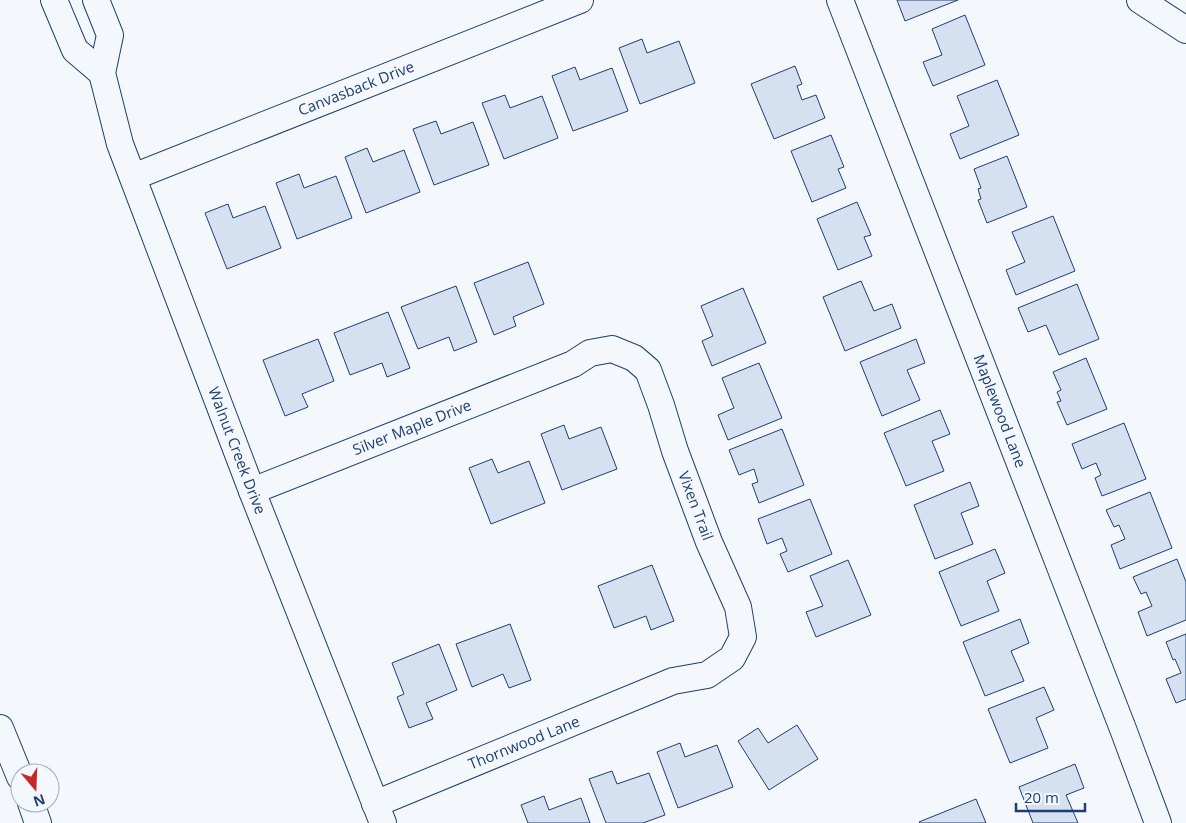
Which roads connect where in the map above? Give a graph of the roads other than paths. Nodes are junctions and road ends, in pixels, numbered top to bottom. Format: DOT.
graph roads {
  1 [pos="54,0"];
  2 [pos="96,0"];
  3 [pos="580,0"];
  4 [pos="840,0"];
  5 [pos="1140,0"];
  6 [pos="1186,30"];
  7 [pos="102,72"];
  8 [pos="133,177"];
  9 [pos="573,364"];
  10 [pos="252,491"];
  11 [pos="673,681"];
  12 [pos="0,728"];
  13 [pos="14,763"];
  14 [pos="379,813"];
  15 [pos="1158,823"];
  1 -- 7 [label="street"];
  2 -- 7 [label="street, Walnut Creek Drive"];
  3 -- 8 [label="street, Canvasback Drive"];
  4 -- 15 [label="street, Maplewood Lane"];
  5 -- 6 [label="street"];
  7 -- 8 [label="street, Walnut Creek Drive"];
  8 -- 10 [label="street, Walnut Creek Drive"];
  9 -- 10 [label="street, Silver Maple Drive"];
  9 -- 11 [label="street, Vixen Trail"];
  10 -- 14 [label="street, Walnut Creek Drive"];
  11 -- 14 [label="street, Thornwood Lane"];
  12 -- 13 [label="street"];
}
